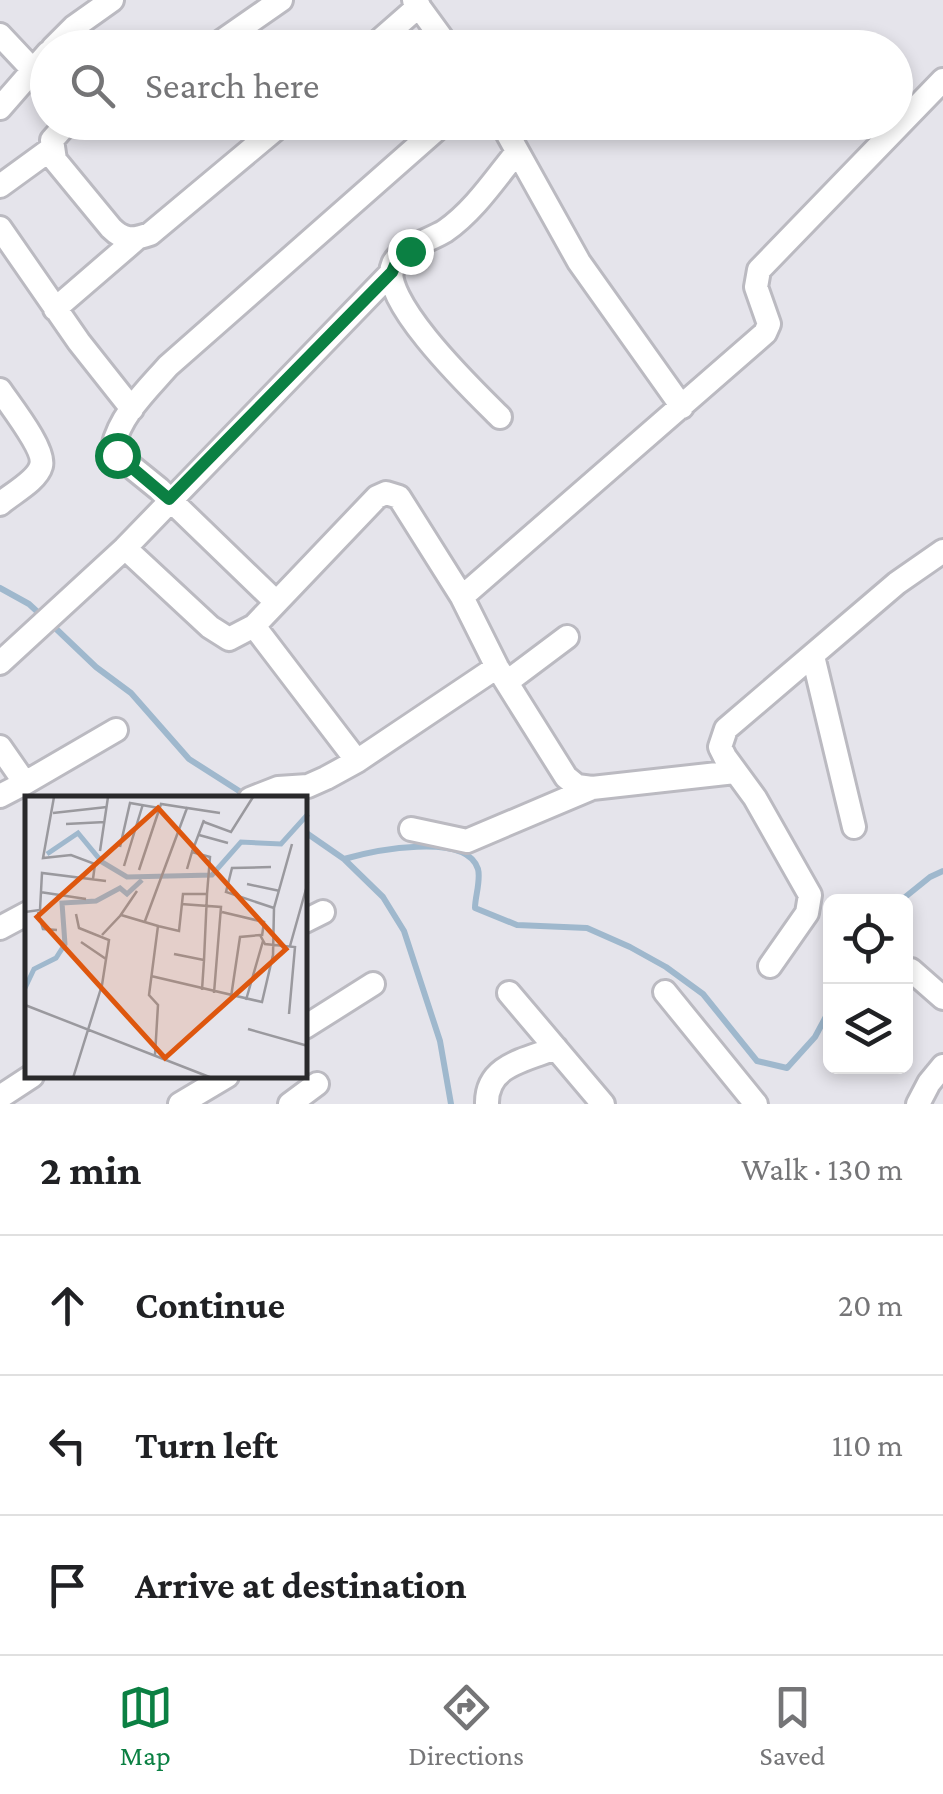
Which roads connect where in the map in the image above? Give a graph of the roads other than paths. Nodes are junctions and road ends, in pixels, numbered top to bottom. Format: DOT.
graph roads {
  1 [pos="112,0"];
  2 [pos="281,0"];
  3 [pos="417,3"];
  4 [pos="70,30"];
  5 [pos="238,30"];
  6 [pos="389,30"];
  7 [pos="436,30"];
  8 [pos="0,35"];
  9 [pos="30,60"];
  10 [pos="943,80"];
  11 [pos="30,81"];
  12 [pos="0,108"];
  13 [pos="913,111"];
  14 [pos="52,140"];
  15 [pos="262,140"];
  16 [pos="425,140"];
  17 [pos="511,140"];
  18 [pos="884,140"];
  19 [pos="51,149"];
  20 [pos="517,152"];
  21 [pos="0,186"];
  22 [pos="0,228"];
  23 [pos="135,240"];
  24 [pos="392,272"];
  25 [pos="55,309"];
  26 [pos="0,390"];
  27 [pos="682,407"];
  28 [pos="132,409"];
  29 [pos="500,417"];
  30 [pos="169,499"];
  31 [pos="0,504"];
  32 [pos="126,548"];
  33 [pos="943,551"];
  34 [pos="462,597"];
  35 [pos="276,602"];
  36 [pos="254,626"];
  37 [pos="567,637"];
  38 [pos="813,656"];
  39 [pos="0,663"];
  40 [pos="502,674"];
  41 [pos="116,730"];
  42 [pos="0,747"];
  43 [pos="357,761"];
  44 [pos="736,772"];
  45 [pos="25,783"];
  46 [pos="592,788"];
  47 [pos="0,796"];
  48 [pos="258,796"];
  49 [pos="854,828"];
  50 [pos="412,829"];
  51 [pos="25,915"];
  52 [pos="0,928"];
  53 [pos="770,966"];
  54 [pos="913,972"];
  55 [pos="373,984"];
  56 [pos="665,992"];
  57 [pos="509,993"];
  58 [pos="943,998"];
  59 [pos="308,1025"];
  60 [pos="556,1048"];
  61 [pos="943,1066"];
  62 [pos="27,1079"];
  63 [pos="222,1079"];
  64 [pos="317,1084"];
  65 [pos="0,1097"];
  66 [pos="180,1104"];
  67 [pos="290,1104"];
  68 [pos="486,1104"];
  69 [pos="602,1104"];
  70 [pos="756,1104"];
  71 [pos="918,1104"];
  1 -- 4 [label="street"];
  2 -- 5 [label="street"];
  3 -- 6 [label="street"];
  3 -- 7 [label="street"];
  8 -- 9 [label="street"];
  10 -- 13 [label="street"];
  11 -- 12 [label="street"];
  14 -- 19 [label="street"];
  15 -- 23 [label="street"];
  16 -- 28 [label="street"];
  17 -- 20 [label="street"];
  18 -- 27 [label="street"];
  19 -- 21 [label="street"];
  19 -- 23 [label="street"];
  20 -- 24 [label="street"];
  20 -- 27 [label="street"];
  22 -- 25 [label="street"];
  23 -- 25 [label="street"];
  24 -- 29 [label="street"];
  24 -- 30 [label="street"];
  25 -- 28 [label="street"];
  26 -- 31 [label="street"];
  27 -- 34 [label="street"];
  28 -- 30 [label="street"];
  30 -- 32 [label="street"];
  30 -- 35 [label="street"];
  32 -- 36 [label="street"];
  32 -- 39 [label="street"];
  33 -- 38 [label="street"];
  34 -- 35 [label="street"];
  34 -- 40 [label="street"];
  35 -- 36 [label="street"];
  36 -- 43 [label="street"];
  37 -- 40 [label="street"];
  38 -- 44 [label="street"];
  38 -- 49 [label="street"];
  40 -- 43 [label="street"];
  40 -- 46 [label="street"];
  41 -- 45 [label="street"];
  42 -- 45 [label="street"];
  43 -- 48 [label="street"];
  44 -- 46 [label="street"];
  44 -- 53 [label="street"];
  45 -- 47 [label="street"];
  46 -- 50 [label="street"];
  51 -- 52 [label="street"];
  54 -- 58 [label="street"];
  55 -- 59 [label="street"];
  56 -- 70 [label="street"];
  57 -- 60 [label="street"];
  60 -- 68 [label="street"];
  60 -- 69 [label="street"];
  61 -- 71 [label="street"];
  62 -- 65 [label="street"];
  63 -- 66 [label="street"];
  64 -- 67 [label="street"];
}
